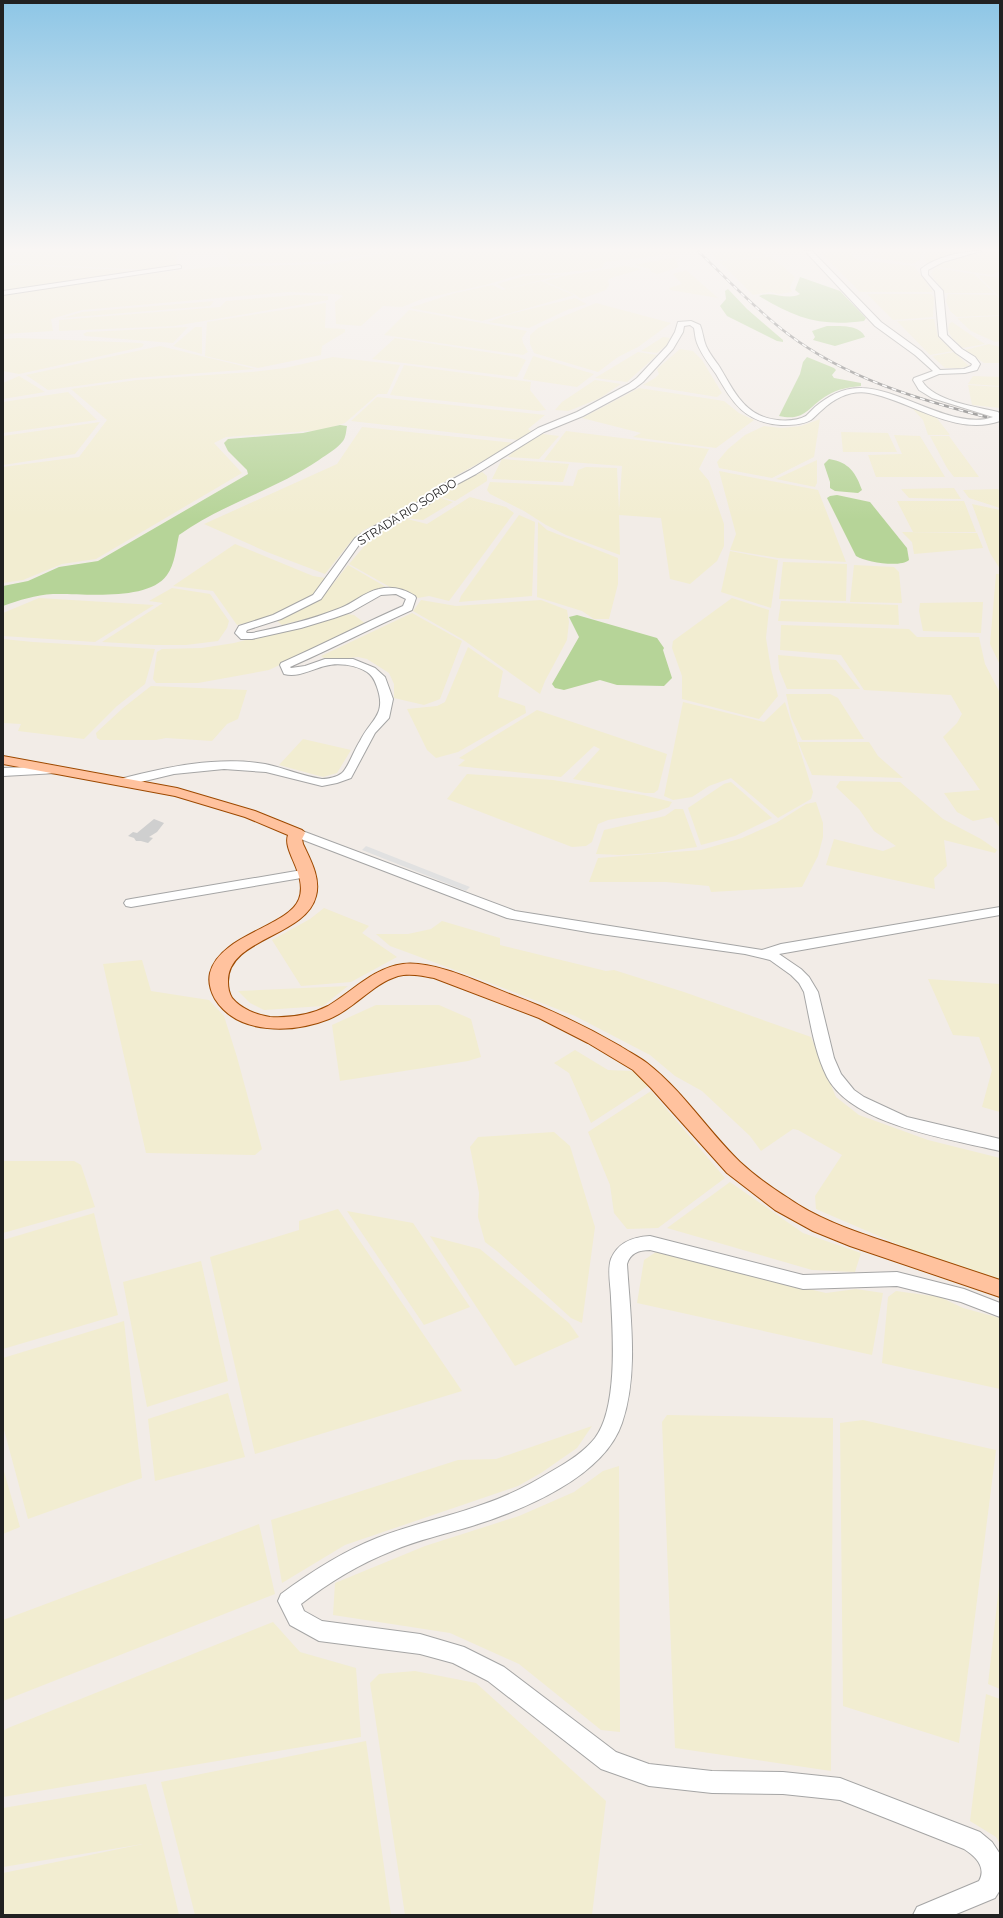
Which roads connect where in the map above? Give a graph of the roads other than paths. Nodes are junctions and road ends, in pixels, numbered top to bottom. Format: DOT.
graph roads {
  1 [pos="674,341"];
  2 [pos="701,341"];
  3 [pos="901,341"];
  4 [pos="949,341"];
  5 [pos="938,372"];
  6 [pos="3,760"];
  7 [pos="53,770"];
  8 [pos="3,772"];
  9 [pos="124,782"];
  10 [pos="296,832"];
  11 [pos="308,873"];
  12 [pos="131,903"];
  13 [pos="1000,911"];
  14 [pos="763,954"];
  15 [pos="1000,1145"];
  16 [pos="1000,1289"];
  17 [pos="1000,1310"];
  18 [pos="924,1915"];
  1 -- 9 [label="street, STRADA RIO SORDO"];
  2 -- 5 [label="street, STRADA RIO SORDO"];
  3 -- 5 [label="street"];
  4 -- 5 [label="street"];
  6 -- 7 [label="main road"];
  7 -- 8 [label="street"];
  7 -- 9 [label="main road"];
  9 -- 10 [label="main road"];
  10 -- 11 [label="main road"];
  10 -- 14 [label="street"];
  11 -- 12 [label="street"];
  11 -- 16 [label="main road"];
  13 -- 14 [label="street"];
  14 -- 15 [label="street"];
  17 -- 18 [label="street"];
}
